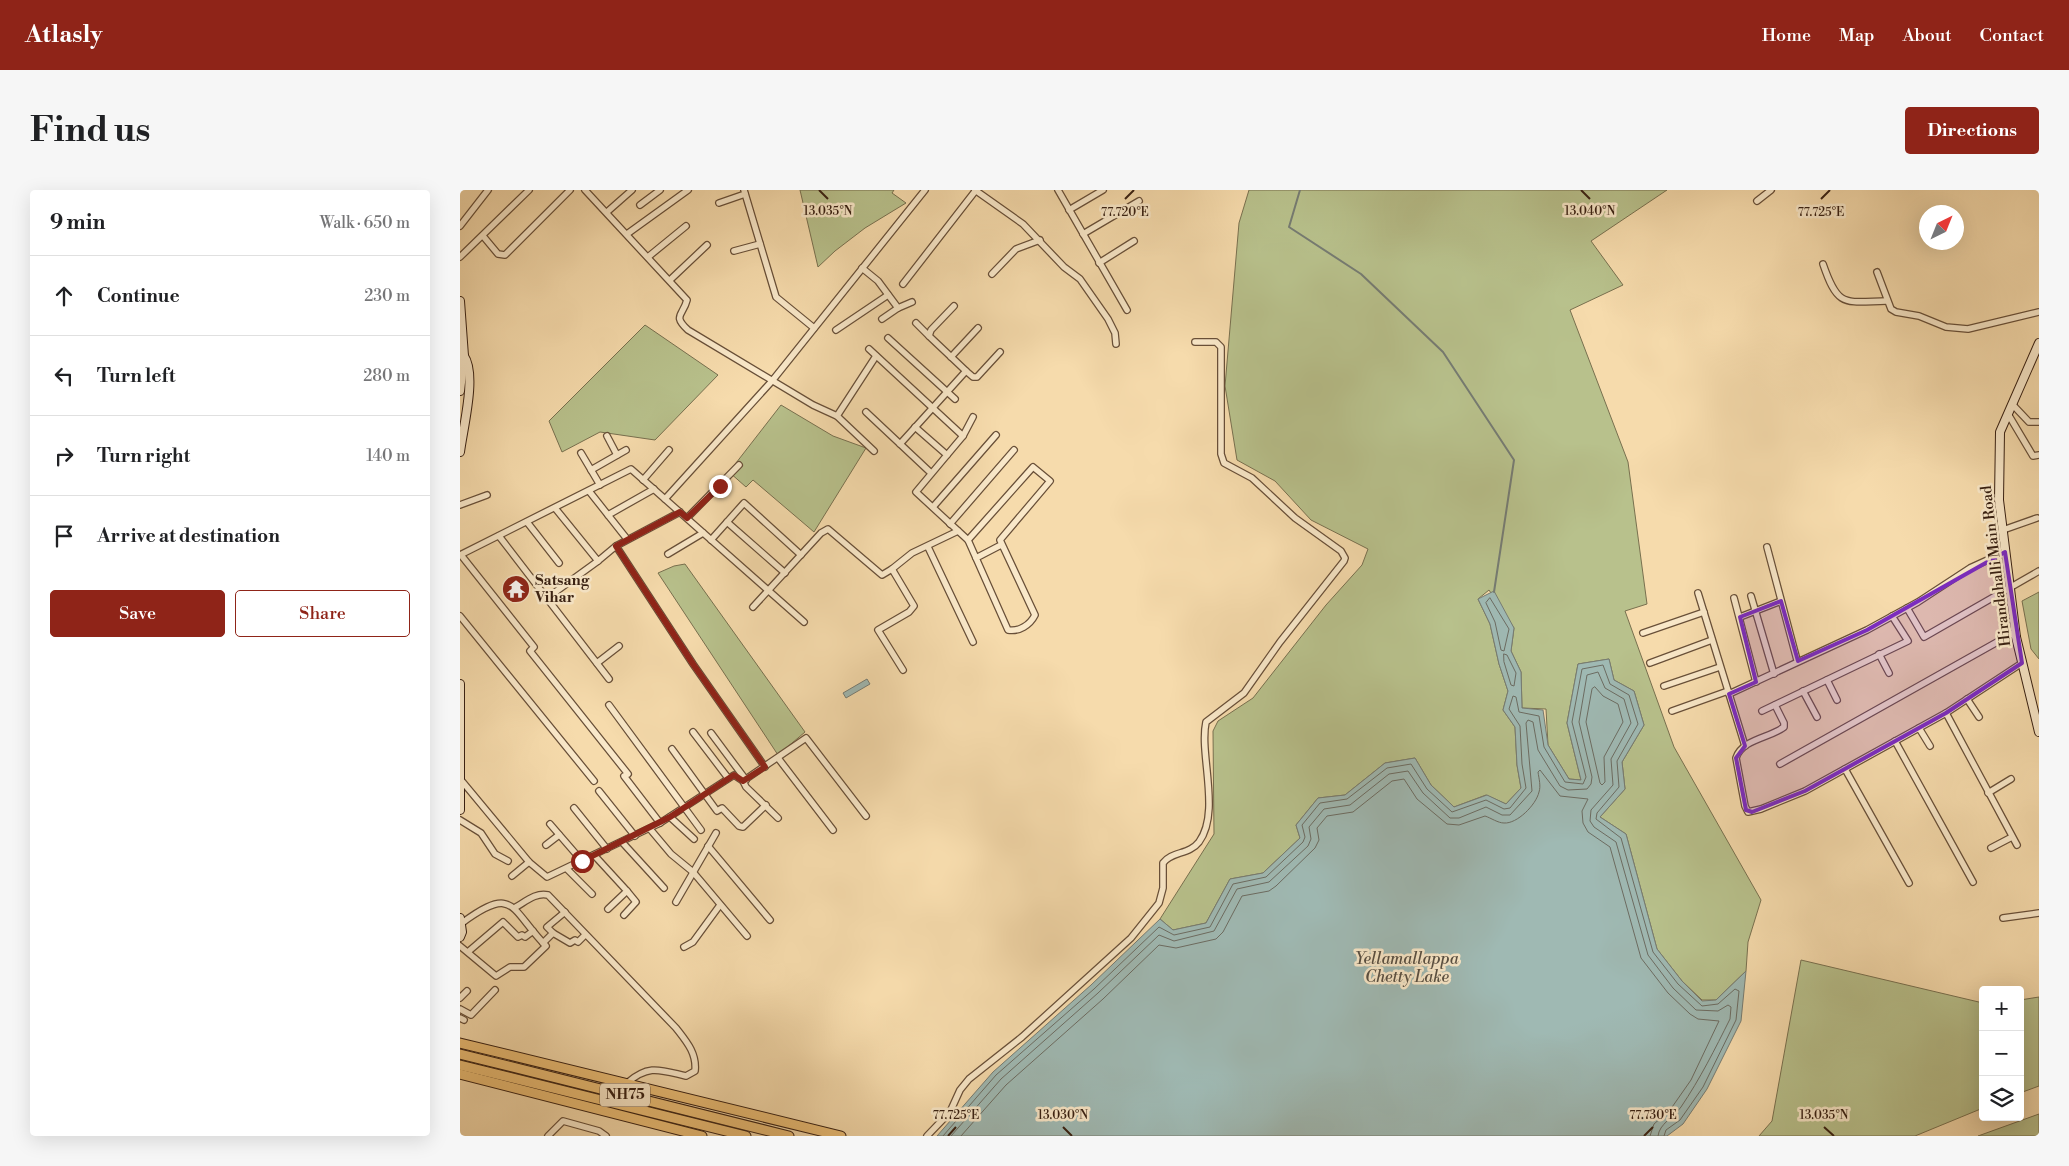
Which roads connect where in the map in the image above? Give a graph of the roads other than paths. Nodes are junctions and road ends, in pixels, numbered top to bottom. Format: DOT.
graph roads {
  1 [pos="488,190"];
  2 [pos="529,190"];
  3 [pos="570,190"];
  4 [pos="632,190"];
  5 [pos="660,190"];
  6 [pos="688,190"];
  7 [pos="925,190"];
  8 [pos="976,190"];
  9 [pos="1058,190"];
  10 [pos="1103,190"];
  11 [pos="1770,190"];
  12 [pos="587,191"];
  13 [pos="744,192"];
  14 [pos="1139,201"];
  15 [pos="1757,201"];
  16 [pos="719,203"];
  17 [pos="640,205"];
  18 [pos="1069,210"];
  19 [pos="606,212"];
  20 [pos="460,226"];
  21 [pos="686,226"];
  22 [pos="627,234"];
  23 [pos="1083,234"];
  24 [pos="483,236"];
  25 [pos="1040,240"];
  26 [pos="1134,240"];
  27 [pos="760,244"];
  28 [pos="707,245"];
  29 [pos="734,251"];
  30 [pos="460,257"];
  31 [pos="648,257"];
  32 [pos="1099,263"];
  33 [pos="1823,264"];
  34 [pos="862,268"];
  35 [pos="1877,272"];
  36 [pos="992,274"];
  37 [pos="670,280"];
  38 [pos="903,284"];
  39 [pos="888,295"];
  40 [pos="460,301"];
  41 [pos="1886,301"];
  42 [pos="912,302"];
  43 [pos="954,306"];
  44 [pos="898,308"];
  45 [pos="1127,310"];
  46 [pos="2039,312"];
  47 [pos="882,319"];
  48 [pos="461,320"];
  49 [pos="916,323"];
  50 [pos="814,328"];
  51 [pos="978,328"];
  52 [pos="836,330"];
  53 [pos="929,336"];
  54 [pos="888,338"];
  55 [pos="1195,342"];
  56 [pos="2039,343"];
  57 [pos="1116,344"];
  58 [pos="869,350"];
  59 [pos="1000,352"];
  60 [pos="464,356"];
  61 [pos="876,356"];
  62 [pos="951,357"];
  63 [pos="966,371"];
  64 [pos="772,381"];
  65 [pos="460,392"];
  66 [pos="947,392"];
  67 [pos="955,399"];
  68 [pos="2012,404"];
  69 [pos="932,408"];
  70 [pos="866,412"];
  71 [pos="2008,414"];
  72 [pos="837,416"];
  73 [pos="973,417"];
  74 [pos="2039,422"];
  75 [pos="915,427"];
  76 [pos="996,435"];
  77 [pos="607,436"];
  78 [pos="963,436"];
  79 [pos="900,444"];
  80 [pos="626,450"];
  81 [pos="669,450"];
  82 [pos="1014,450"];
  83 [pos="874,451"];
  84 [pos="460,452"];
  85 [pos="581,453"];
  86 [pos="618,455"];
  87 [pos="947,455"];
  88 [pos="2039,455"];
  89 [pos="739,465"];
  90 [pos="591,470"];
  91 [pos="931,473"];
  92 [pos="643,480"];
  93 [pos="600,485"];
  94 [pos="654,489"];
  95 [pos="589,491"];
  96 [pos="487,496"];
  97 [pos="665,499"];
  98 [pos="460,505"];
  99 [pos="933,507"];
  100 [pos="555,508"];
  101 [pos="680,512"];
  102 [pos="608,515"];
  103 [pos="687,518"];
  104 [pos="2038,518"];
  105 [pos="526,522"];
  106 [pos="727,522"];
  107 [pos="950,524"];
  108 [pos="2003,530"];
  109 [pos="958,531"];
  110 [pos="703,533"];
  111 [pos="499,536"];
  112 [pos="627,539"];
  113 [pos="711,540"];
  114 [pos="968,540"];
  115 [pos="1001,545"];
  116 [pos="616,546"];
  117 [pos="1767,546"];
  118 [pos="928,547"];
  119 [pos="2006,552"];
  120 [pos="668,554"];
  121 [pos="460,555"];
  122 [pos="801,555"];
  123 [pos="976,558"];
  124 [pos="598,561"];
  125 [pos="559,562"];
  126 [pos="892,569"];
  127 [pos="2039,571"];
  128 [pos="785,573"];
  129 [pos="2010,590"];
  130 [pos="769,591"];
  131 [pos="1698,593"];
  132 [pos="1751,596"];
  133 [pos="547,598"];
  134 [pos="1734,598"];
  135 [pos="1781,601"];
  136 [pos="753,607"];
  137 [pos="1907,608"];
  138 [pos="1704,612"];
  139 [pos="1756,613"];
  140 [pos="460,616"];
  141 [pos="1892,616"];
  142 [pos="1740,617"];
  143 [pos="804,622"];
  144 [pos="2016,632"];
  145 [pos="1643,633"];
  146 [pos="1712,640"];
  147 [pos="974,642"];
  148 [pos="619,646"];
  149 [pos="1879,654"];
  150 [pos="1797,660"];
  151 [pos="1650,662"];
  152 [pos="597,663"];
  153 [pos="2022,663"];
  154 [pos="1720,667"];
  155 [pos="903,670"];
  156 [pos="1889,673"];
  157 [pos="1774,674"];
  158 [pos="609,679"];
  159 [pos="1827,680"];
  160 [pos="1756,682"];
  161 [pos="460,684"];
  162 [pos="1664,686"];
  163 [pos="1803,691"];
  164 [pos="1728,692"];
  165 [pos="1967,699"];
  166 [pos="1837,700"];
  167 [pos="609,705"];
  168 [pos="1774,705"];
  169 [pos="1672,711"];
  170 [pos="1762,711"];
  171 [pos="460,713"];
  172 [pos="1946,713"];
  173 [pos="1817,717"];
  174 [pos="1979,718"];
  175 [pos="2038,721"];
  176 [pos="1920,728"];
  177 [pos="693,732"];
  178 [pos="2039,732"];
  179 [pos="711,733"];
  180 [pos="1895,741"];
  181 [pos="1745,746"];
  182 [pos="1930,746"];
  183 [pos="672,749"];
  184 [pos="778,758"];
  185 [pos="1780,764"];
  186 [pos="765,767"];
  187 [pos="460,768"];
  188 [pos="1845,769"];
  189 [pos="728,778"];
  190 [pos="461,780"];
  191 [pos="744,780"];
  192 [pos="2011,780"];
  193 [pos="594,781"];
  194 [pos="599,790"];
  195 [pos="1988,793"];
  196 [pos="705,794"];
  197 [pos="766,805"];
  198 [pos="574,808"];
  199 [pos="685,808"];
  200 [pos="460,810"];
  201 [pos="866,816"];
  202 [pos="670,817"];
  203 [pos="778,818"];
  204 [pos="460,820"];
  205 [pos="660,823"];
  206 [pos="550,824"];
  207 [pos="650,828"];
  208 [pos="701,830"];
  209 [pos="833,830"];
  210 [pos="716,833"];
  211 [pos="560,835"];
  212 [pos="635,836"];
  213 [pos="2012,837"];
  214 [pos="694,839"];
  215 [pos="622,842"];
  216 [pos="546,845"];
  217 [pos="2016,845"];
  218 [pos="708,846"];
  219 [pos="1991,848"];
  220 [pos="607,849"];
  221 [pos="594,855"];
  222 [pos="508,861"];
  223 [pos="582,861"];
  224 [pos="528,862"];
  225 [pos="567,868"];
  226 [pos="693,872"];
  227 [pos="512,876"];
  228 [pos="1973,882"];
  229 [pos="1909,883"];
  230 [pos="664,888"];
  231 [pos="627,891"];
  232 [pos="592,894"];
  233 [pos="676,902"];
  234 [pos="720,905"];
  235 [pos="516,908"];
  236 [pos="608,909"];
  237 [pos="565,912"];
  238 [pos="2039,913"];
  239 [pos="624,915"];
  240 [pos="2003,918"];
  241 [pos="461,920"];
  242 [pos="770,920"];
  243 [pos="533,931"];
  244 [pos="553,933"];
  245 [pos="585,935"];
  246 [pos="746,936"];
  247 [pos="460,938"];
  248 [pos="543,943"];
  249 [pos="460,946"];
  250 [pos="684,947"];
  251 [pos="469,951"];
  252 [pos="494,990"];
  253 [pos="467,991"];
  254 [pos="460,998"];
  255 [pos="460,1009"];
  256 [pos="460,1043"];
  257 [pos="460,1054"];
  258 [pos="460,1065"];
  259 [pos="460,1074"];
  260 [pos="627,1083"];
  261 [pos="598,1134"];
  262 [pos="548,1136"];
  263 [pos="606,1136"];
  264 [pos="702,1136"];
  265 [pos="746,1136"];
  266 [pos="789,1136"];
  267 [pos="841,1136"];
  268 [pos="927,1136"];
  1 -- 20 [label="street"];
  2 -- 24 [label="street"];
  3 -- 24 [label="street"];
  4 -- 19 [label="street"];
  5 -- 17 [label="street"];
  6 -- 22 [label="street"];
  7 -- 34 [label="street"];
  8 -- 25 [label="street"];
  8 -- 38 [label="street"];
  9 -- 18 [label="street"];
  10 -- 18 [label="street"];
  11 -- 15 [label="street"];
  12 -- 19 [label="street"];
  13 -- 16 [label="street"];
  13 -- 27 [label="street"];
  14 -- 23 [label="street"];
  18 -- 23 [label="street"];
  19 -- 22 [label="street"];
  21 -- 31 [label="street"];
  22 -- 31 [label="street"];
  23 -- 32 [label="street"];
  24 -- 30 [label="street"];
  25 -- 36 [label="street"];
  25 -- 57 [label="street"];
  26 -- 32 [label="street"];
  27 -- 29 [label="street"];
  27 -- 50 [label="street"];
  28 -- 37 [label="street"];
  31 -- 37 [label="street"];
  32 -- 45 [label="street"];
  33 -- 41 [label="street"];
  34 -- 39 [label="street"];
  34 -- 50 [label="street"];
  35 -- 41 [label="street"];
  37 -- 64 [label="street"];
  39 -- 44 [label="street"];
  39 -- 52 [label="street"];
  40 -- 48 [label="main road"];
  41 -- 46 [label="street"];
  42 -- 44 [label="street"];
  43 -- 53 [label="street"];
  44 -- 47 [label="street"];
  48 -- 60 [label="main road"];
  49 -- 53 [label="street"];
  50 -- 64 [label="street"];
  51 -- 62 [label="street"];
  53 -- 62 [label="street"];
  54 -- 66 [label="street"];
  55 -- 268 [label="street"];
  56 -- 68 [label="main road, Hirandahalli Main Road"];
  58 -- 61 [label="street"];
  59 -- 63 [label="street"];
  60 -- 65 [label="main road"];
  60 -- 84 [label="main road"];
  61 -- 69 [label="street"];
  61 -- 72 [label="street"];
  62 -- 63 [label="street"];
  63 -- 66 [label="street"];
  64 -- 72 [label="street"];
  64 -- 97 [label="street"];
  66 -- 67 [label="street"];
  66 -- 69 [label="street"];
  68 -- 71 [label="main road, Hirandahalli Main Road"];
  68 -- 74 [label="street"];
  69 -- 75 [label="street"];
  69 -- 78 [label="street"];
  70 -- 79 [label="street"];
  71 -- 88 [label="street"];
  71 -- 108 [label="main road, Hirandahalli Main Road"];
  72 -- 83 [label="street"];
  73 -- 78 [label="street"];
  75 -- 79 [label="street"];
  75 -- 87 [label="street"];
  76 -- 99 [label="street"];
  77 -- 86 [label="street"];
  78 -- 87 [label="street"];
  79 -- 91 [label="street"];
  80 -- 86 [label="street"];
  81 -- 92 [label="street"];
  82 -- 107 [label="street"];
  85 -- 90 [label="street"];
  86 -- 90 [label="street"];
  87 -- 91 [label="street"];
  89 -- 103 [label="street"];
  90 -- 93 [label="street"];
  91 -- 99 [label="street"];
  92 -- 93 [label="street"];
  92 -- 94 [label="street"];
  93 -- 95 [label="street"];
  94 -- 97 [label="street"];
  94 -- 102 [label="street"];
  95 -- 100 [label="street"];
  95 -- 102 [label="street"];
  96 -- 98 [label="street"];
  97 -- 101 [label="street"];
  99 -- 107 [label="street"];
  100 -- 105 [label="street"];
  100 -- 124 [label="street"];
  101 -- 103 [label="street"];
  101 -- 112 [label="street"];
  102 -- 112 [label="street"];
  103 -- 110 [label="street"];
  104 -- 108 [label="street"];
  105 -- 111 [label="street"];
  105 -- 125 [label="street"];
  106 -- 113 [label="street"];
  106 -- 122 [label="street"];
  106 -- 128 [label="street"];
  107 -- 109 [label="street"];
  108 -- 119 [label="main road, Hirandahalli Main Road"];
  109 -- 114 [label="street"];
  109 -- 118 [label="street"];
  110 -- 113 [label="street"];
  110 -- 120 [label="street"];
  111 -- 121 [label="street"];
  111 -- 133 [label="street"];
  112 -- 116 [label="street"];
  113 -- 130 [label="street"];
  114 -- 115 [label="street"];
  114 -- 123 [label="street"];
  115 -- 123 [label="street"];
  115 -- 123 [label="street"];
  116 -- 124 [label="street"];
  116 -- 186 [label="street"];
  117 -- 135 [label="street"];
  118 -- 126 [label="street"];
  118 -- 147 [label="street"];
  119 -- 129 [label="main road, Hirandahalli Main Road"];
  119 -- 137 [label="street"];
  121 -- 205 [label="street"];
  122 -- 126 [label="street"];
  122 -- 128 [label="street"];
  124 -- 133 [label="street"];
  126 -- 155 [label="street"];
  127 -- 129 [label="street"];
  128 -- 130 [label="street"];
  129 -- 137 [label="street"];
  129 -- 144 [label="main road, Hirandahalli Main Road"];
  130 -- 136 [label="street"];
  130 -- 143 [label="street"];
  131 -- 138 [label="street"];
  132 -- 139 [label="street"];
  133 -- 152 [label="street"];
  134 -- 142 [label="street"];
  135 -- 139 [label="street"];
  135 -- 150 [label="street"];
  137 -- 141 [label="street"];
  138 -- 145 [label="street"];
  138 -- 146 [label="street"];
  139 -- 142 [label="street"];
  139 -- 157 [label="street"];
  140 -- 193 [label="street"];
  141 -- 149 [label="street"];
  141 -- 150 [label="street"];
  142 -- 160 [label="street"];
  144 -- 153 [label="main road, Hirandahalli Main Road"];
  144 -- 185 [label="street"];
  146 -- 151 [label="street"];
  146 -- 154 [label="street"];
  148 -- 152 [label="street"];
  149 -- 156 [label="street"];
  149 -- 159 [label="street"];
  150 -- 157 [label="street"];
  152 -- 158 [label="street"];
  153 -- 165 [label="street"];
  153 -- 175 [label="main road, Hirandahalli Main Road"];
  154 -- 162 [label="street"];
  154 -- 164 [label="street"];
  157 -- 160 [label="street"];
  159 -- 163 [label="street"];
  159 -- 166 [label="street"];
  160 -- 164 [label="street"];
  161 -- 171 [label="main road"];
  163 -- 168 [label="street"];
  163 -- 173 [label="street"];
  164 -- 169 [label="street"];
  164 -- 181 [label="street"];
  165 -- 172 [label="street"];
  165 -- 174 [label="street"];
  167 -- 199 [label="street"];
  168 -- 170 [label="street"];
  168 -- 181 [label="street"];
  171 -- 187 [label="main road"];
  172 -- 176 [label="street"];
  172 -- 195 [label="street"];
  175 -- 178 [label="main road, Hirandahalli Main Road"];
  176 -- 180 [label="street"];
  176 -- 182 [label="street"];
  177 -- 189 [label="street"];
  179 -- 191 [label="street"];
  180 -- 188 [label="street"];
  180 -- 228 [label="street"];
  181 -- 188 [label="street"];
  183 -- 196 [label="street"];
  184 -- 186 [label="street"];
  184 -- 201 [label="street"];
  184 -- 209 [label="street"];
  186 -- 191 [label="street"];
  187 -- 190 [label="main road"];
  188 -- 229 [label="street"];
  189 -- 191 [label="street"];
  189 -- 196 [label="street"];
  190 -- 200 [label="main road"];
  190 -- 224 [label="street"];
  191 -- 197 [label="street"];
  192 -- 195 [label="street"];
  194 -- 212 [label="street"];
  195 -- 213 [label="street"];
  196 -- 197 [label="street"];
  196 -- 199 [label="street"];
  197 -- 203 [label="street"];
  198 -- 220 [label="street"];
  199 -- 202 [label="street"];
  199 -- 208 [label="street"];
  202 -- 205 [label="street"];
  202 -- 214 [label="street"];
  204 -- 222 [label="street"];
  205 -- 207 [label="street"];
  206 -- 211 [label="street"];
  207 -- 212 [label="street"];
  207 -- 226 [label="street"];
  210 -- 218 [label="street"];
  211 -- 216 [label="street"];
  211 -- 223 [label="street"];
  212 -- 215 [label="street"];
  213 -- 217 [label="street"];
  213 -- 219 [label="street"];
  215 -- 220 [label="street"];
  215 -- 230 [label="street"];
  218 -- 226 [label="street"];
  218 -- 242 [label="street"];
  220 -- 221 [label="street"];
  221 -- 223 [label="street"];
  221 -- 231 [label="street"];
  223 -- 225 [label="street"];
  224 -- 225 [label="street"];
  224 -- 227 [label="street"];
  225 -- 232 [label="street"];
  226 -- 233 [label="street"];
  226 -- 234 [label="street"];
  231 -- 236 [label="street"];
  231 -- 239 [label="street"];
  234 -- 246 [label="street"];
  234 -- 250 [label="street"];
  235 -- 237 [label="street"];
  235 -- 241 [label="street"];
  235 -- 243 [label="street"];
  237 -- 244 [label="street"];
  237 -- 245 [label="street"];
  238 -- 240 [label="street"];
  241 -- 247 [label="main road"];
  243 -- 248 [label="street"];
  243 -- 251 [label="street"];
  244 -- 245 [label="street"];
  244 -- 248 [label="street"];
  245 -- 260 [label="street"];
  248 -- 251 [label="street"];
  249 -- 251 [label="street"];
  252 -- 255 [label="street"];
  253 -- 254 [label="street"];
  256 -- 260 [label="main road"];
  257 -- 266 [label="main road, NH75"];
  258 -- 265 [label="main road, NH75"];
  259 -- 264 [label="main road"];
  260 -- 267 [label="main road"];
  261 -- 262 [label="street"];
  261 -- 263 [label="street"];
}
